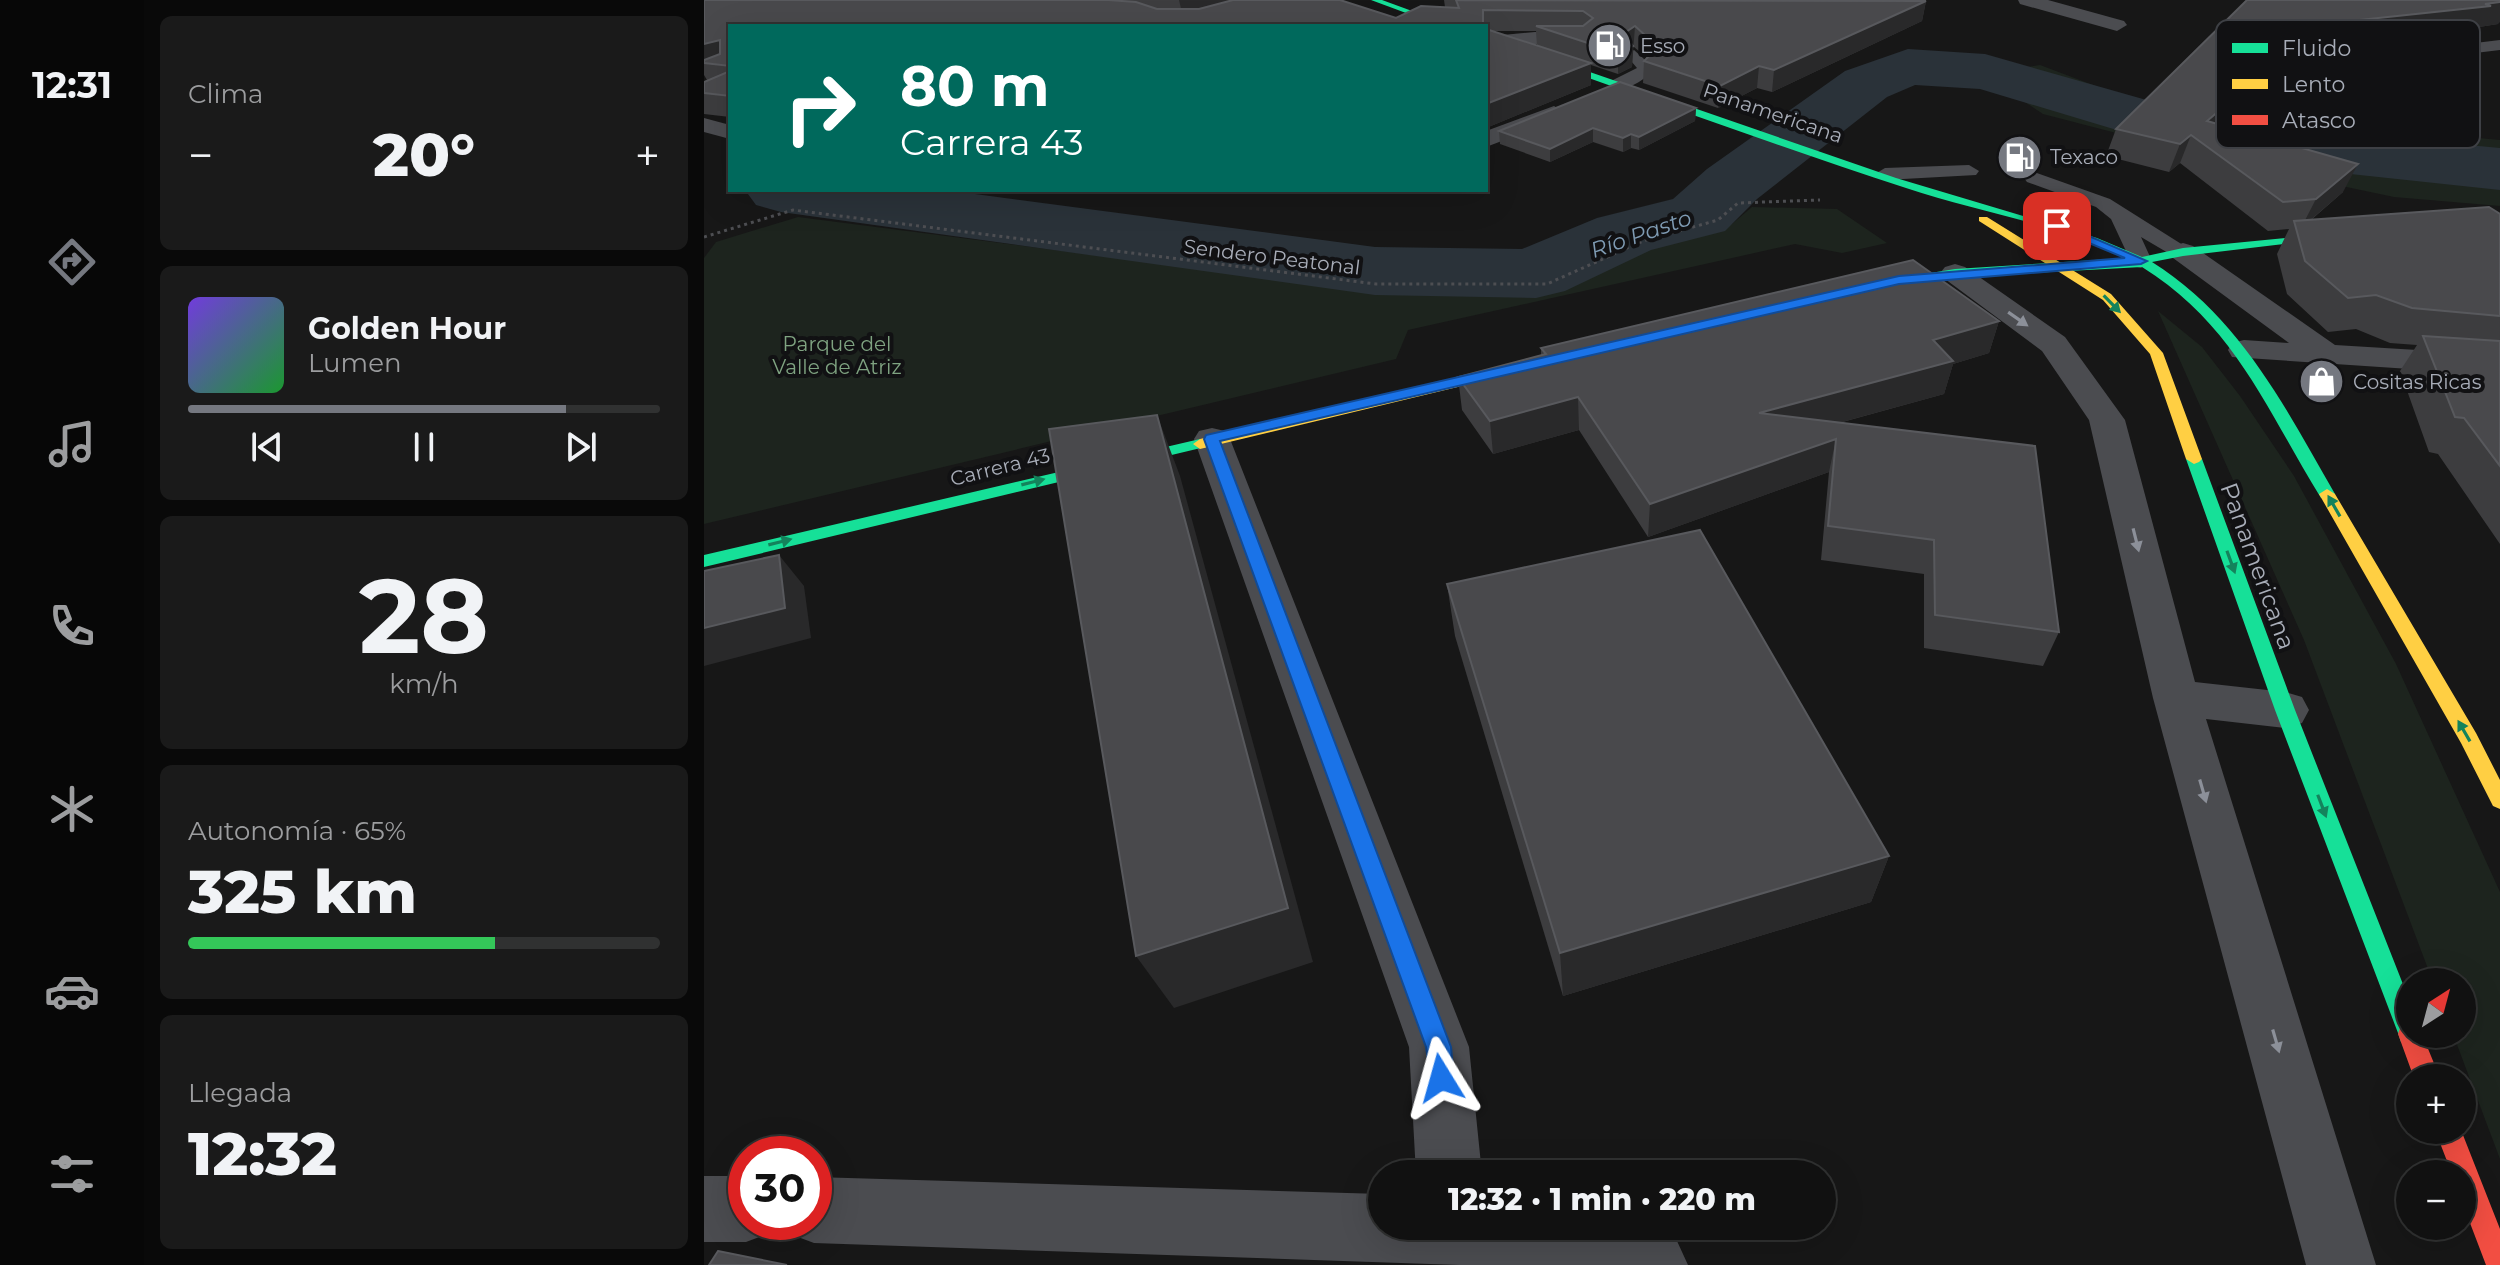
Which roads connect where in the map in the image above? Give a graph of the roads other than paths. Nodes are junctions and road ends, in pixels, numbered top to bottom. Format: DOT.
graph roads {
  1 [pos="1375,0"];
  2 [pos="2027,0"];
  3 [pos="1443,24"];
  4 [pos="2117,25"];
  5 [pos="1582,39"];
  6 [pos="1489,40"];
  7 [pos="2500,45"];
  8 [pos="2480,47"];
  9 [pos="1634,55"];
  10 [pos="1619,84"];
  11 [pos="704,125"];
  12 [pos="728,131"];
  13 [pos="1488,139"];
  14 [pos="1876,171"];
  15 [pos="1969,171"];
  16 [pos="2034,178"];
  17 [pos="1954,200"];
  18 [pos="2120,216"];
  19 [pos="2354,232"];
  20 [pos="2183,252"];
  21 [pos="2141,261"];
  22 [pos="2059,267"];
  23 [pos="1955,273"];
  24 [pos="1854,291"];
  25 [pos="2244,350"];
  26 [pos="2328,356"];
  27 [pos="1533,365"];
  28 [pos="2500,365"];
  29 [pos="1212,439"];
  30 [pos="704,561"];
  31 [pos="2176,698"];
  32 [pos="2285,710"];
  33 [pos="2500,800"];
  34 [pos="2396,998"];
  35 [pos="2453,1144"];
  36 [pos="1447,1160"];
  37 [pos="704,1209"];
  38 [pos="728,1209"];
  39 [pos="832,1210"];
  40 [pos="1368,1222"];
  41 [pos="1530,1240"];
  42 [pos="1653,1265"];
  43 [pos="2341,1265"];
  44 [pos="2500,1265"];
  1 -- 3 [label="main road"];
  2 -- 4 [label="street"];
  5 -- 6 [label="lane"];
  6 -- 10 [label="main road, Panamericana"];
  7 -- 8 [label="lane"];
  9 -- 10 [label="lane"];
  10 -- 13 [label="street"];
  10 -- 14 [label="main road, Panamericana"];
  11 -- 12 [label="street"];
  14 -- 15 [label="lane"];
  14 -- 17 [label="main road, Panamericana"];
  16 -- 18 [label="lane"];
  17 -- 21 [label="main road, Panamericana"];
  17 -- 22 [label="main road, Panamericana"];
  18 -- 20 [label="lane"];
  18 -- 21 [label="lane"];
  19 -- 20 [label="main road"];
  20 -- 21 [label="main road"];
  20 -- 26 [label="street"];
  21 -- 22 [label="main road"];
  21 -- 25 [label="main road, Panamericana"];
  22 -- 23 [label="main road"];
  22 -- 32 [label="main road, Panamericana, one-way"];
  23 -- 24 [label="main road"];
  23 -- 31 [label="street, one-way"];
  25 -- 26 [label="street"];
  33 -- 25 [label="main road, Panamericana, one-way"];
  26 -- 28 [label="street"];
  27 -- 29 [label="main road, Carrera 43"];
  30 -- 29 [label="main road, Carrera 43, one-way"];
  29 -- 36 [label="street"];
  31 -- 32 [label="street"];
  31 -- 43 [label="street, one-way"];
  32 -- 34 [label="main road, Panamericana, one-way"];
  35 -- 44 [label="main road"];
  37 -- 38 [label="street"];
  39 -- 40 [label="street"];
  41 -- 42 [label="street"];
}
